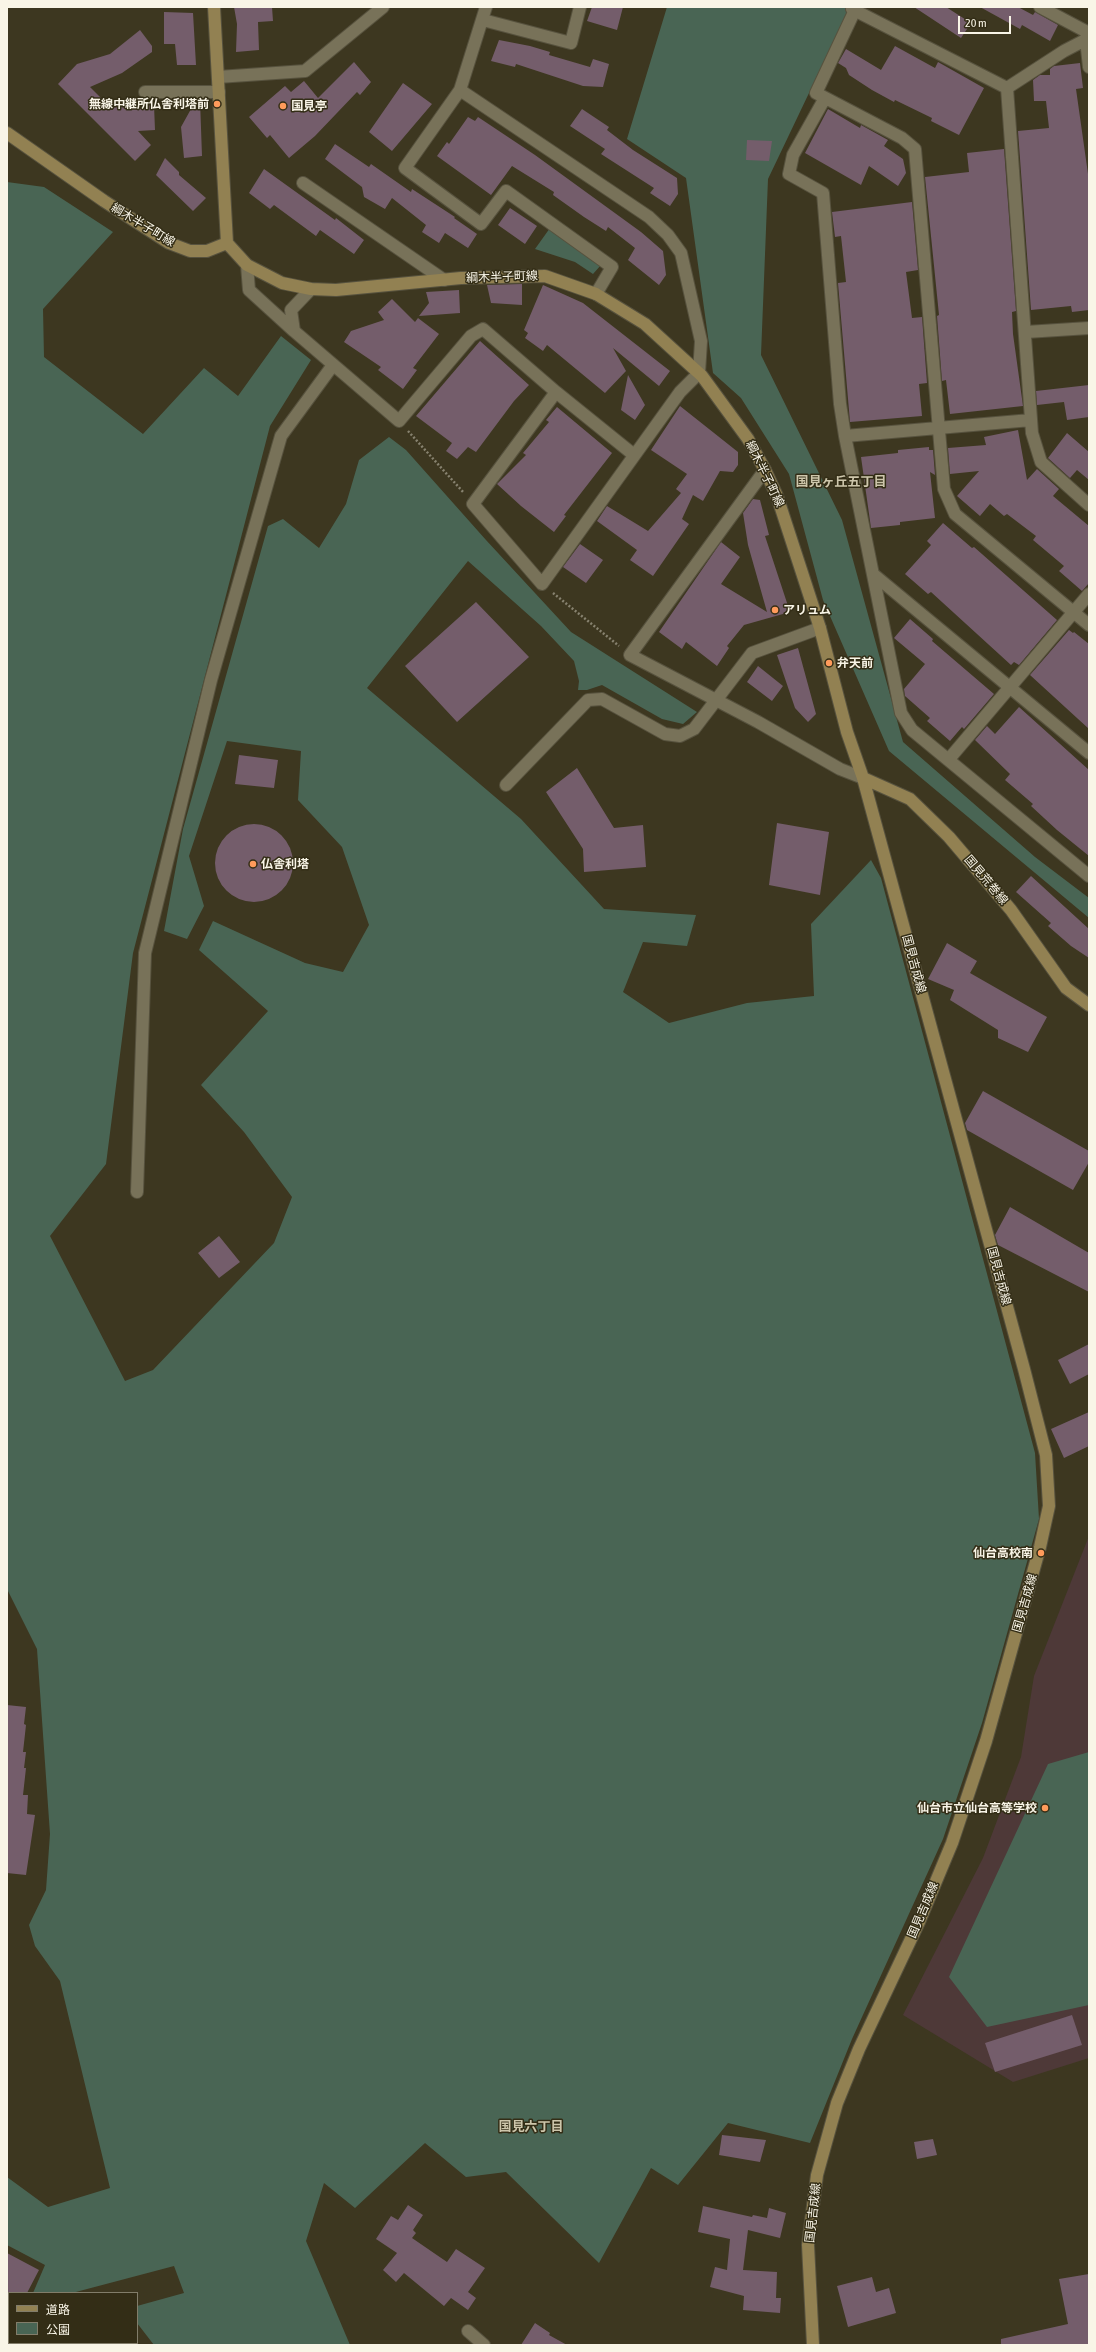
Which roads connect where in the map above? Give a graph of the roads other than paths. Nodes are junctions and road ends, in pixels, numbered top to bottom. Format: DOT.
graph roads {
  1 [pos="214,7"];
  2 [pos="383,7"];
  3 [pos="486,7"];
  4 [pos="580,7"];
  5 [pos="1040,7"];
  6 [pos="482,20"];
  7 [pos="1088,37"];
  8 [pos="1089,67"];
  9 [pos="218,77"];
  10 [pos="1007,88"];
  11 [pos="460,90"];
  12 [pos="145,92"];
  13 [pos="219,92"];
  14 [pos="825,98"];
  15 [pos="7,133"];
  16 [pos="303,183"];
  17 [pos="227,243"];
  18 [pos="247,265"];
  19 [pos="444,280"];
  20 [pos="311,289"];
  21 [pos="596,294"];
  22 [pos="1089,328"];
  23 [pos="294,331"];
  24 [pos="1026,332"];
  25 [pos="333,365"];
  26 [pos="699,373"];
  27 [pos="556,392"];
  28 [pos="1032,420"];
  29 [pos="938,428"];
  30 [pos="845,436"];
  31 [pos="634,454"];
  32 [pos="765,470"];
  33 [pos="1089,504"];
  34 [pos="873,574"];
  35 [pos="1089,594"];
  36 [pos="1074,612"];
  37 [pos="1089,625"];
  38 [pos="820,628"];
  39 [pos="1011,687"];
  40 [pos="716,700"];
  41 [pos="1089,753"];
  42 [pos="949,759"];
  43 [pos="863,778"];
  44 [pos="506,785"];
  45 [pos="1089,876"];
  46 [pos="1089,1005"];
  47 [pos="137,1192"];
  48 [pos="468,2332"];
  49 [pos="484,2345"];
  50 [pos="813,2345"];
  1 -- 9 [label="street"];
  2 -- 9 [label="street"];
  3 -- 6 [label="street"];
  4 -- 6 [label="street"];
  5 -- 7 [label="street"];
  6 -- 11 [label="street"];
  7 -- 8 [label="street"];
  7 -- 10 [label="street"];
  9 -- 13 [label="street"];
  10 -- 14 [label="street"];
  10 -- 24 [label="street"];
  11 -- 21 [label="street"];
  11 -- 26 [label="street"];
  12 -- 13 [label="street"];
  13 -- 17 [label="street"];
  14 -- 29 [label="street"];
  14 -- 30 [label="street"];
  15 -- 17 [label="street, 綱木半子町線"];
  16 -- 19 [label="street"];
  17 -- 18 [label="street, 綱木半子町線"];
  18 -- 20 [label="street, 綱木半子町線"];
  18 -- 23 [label="street"];
  19 -- 20 [label="street, 綱木半子町線"];
  19 -- 21 [label="street, 綱木半子町線"];
  20 -- 23 [label="street"];
  21 -- 26 [label="street, 綱木半子町線"];
  22 -- 24 [label="street"];
  23 -- 25 [label="street"];
  24 -- 28 [label="street"];
  25 -- 27 [label="street"];
  25 -- 47 [label="street"];
  26 -- 31 [label="street"];
  26 -- 32 [label="street, 綱木半子町線"];
  27 -- 31 [label="street"];
  27 -- 31 [label="street"];
  28 -- 29 [label="street"];
  28 -- 33 [label="street"];
  29 -- 30 [label="street"];
  29 -- 36 [label="street"];
  30 -- 34 [label="street"];
  32 -- 38 [label="street, 綱木半子町線"];
  32 -- 40 [label="street"];
  34 -- 39 [label="street"];
  34 -- 42 [label="street"];
  35 -- 36 [label="street"];
  36 -- 37 [label="street"];
  36 -- 39 [label="street"];
  38 -- 40 [label="street"];
  38 -- 43 [label="street, 綱木半子町線"];
  39 -- 41 [label="street"];
  39 -- 42 [label="street"];
  40 -- 43 [label="street"];
  40 -- 44 [label="street"];
  42 -- 45 [label="street"];
  43 -- 46 [label="street, 国見荒巻線"];
  43 -- 50 [label="street, 国見吉成線"];
  48 -- 49 [label="street"];
}
